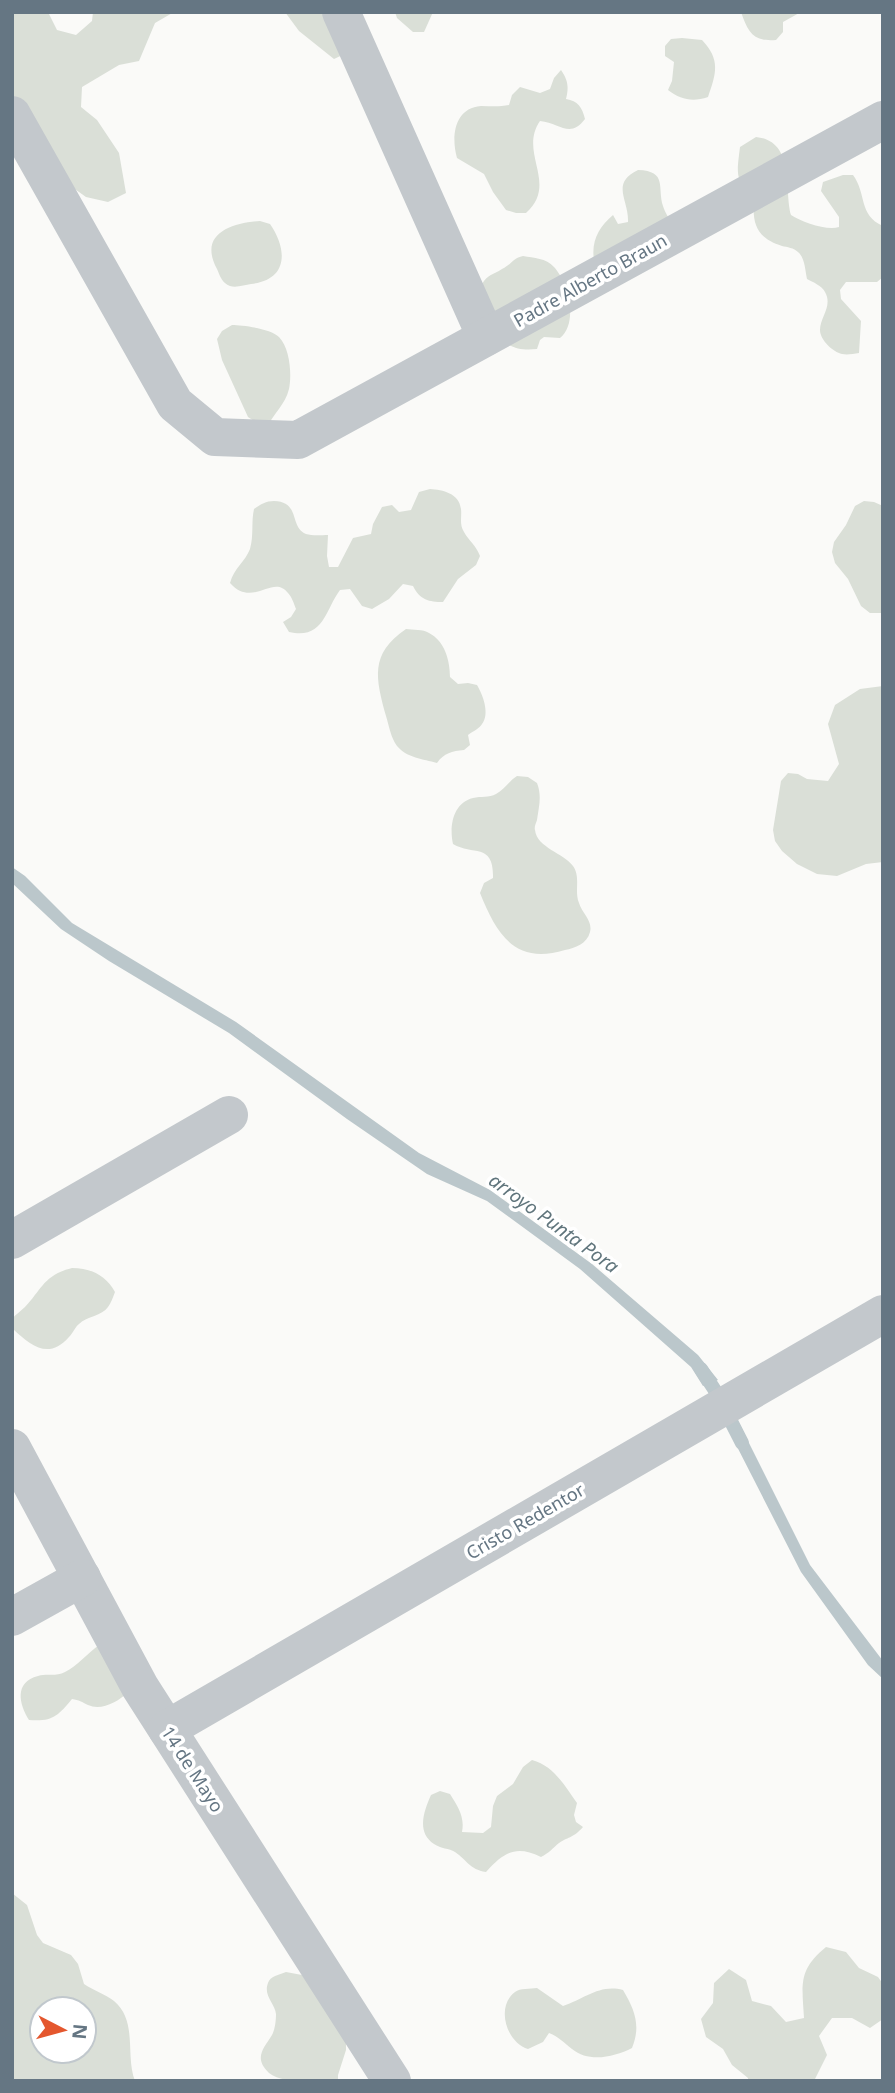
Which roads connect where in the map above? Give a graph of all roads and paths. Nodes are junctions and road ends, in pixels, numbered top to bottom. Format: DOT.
graph roads {
  1 [pos="341,12"];
  2 [pos="12,115"];
  3 [pos="883,120"];
  4 [pos="486,337"];
  5 [pos="229,1115"];
  6 [pos="12,1240"];
  7 [pos="883,1314"];
  8 [pos="12,1448"];
  9 [pos="82,1578"];
  10 [pos="12,1617"];
  11 [pos="167,1729"];
  12 [pos="392,2081"];
  1 -- 4 [label="street"];
  2 -- 4 [label="street, Padre Alberto Braun"];
  3 -- 4 [label="street, Padre Alberto Braun"];
  5 -- 6 [label="street"];
  7 -- 11 [label="street, Cristo Redentor"];
  8 -- 9 [label="street, 14 de Mayo"];
  9 -- 10 [label="street"];
  9 -- 11 [label="street, 14 de Mayo"];
  11 -- 12 [label="street, 14 de Mayo"];
}
